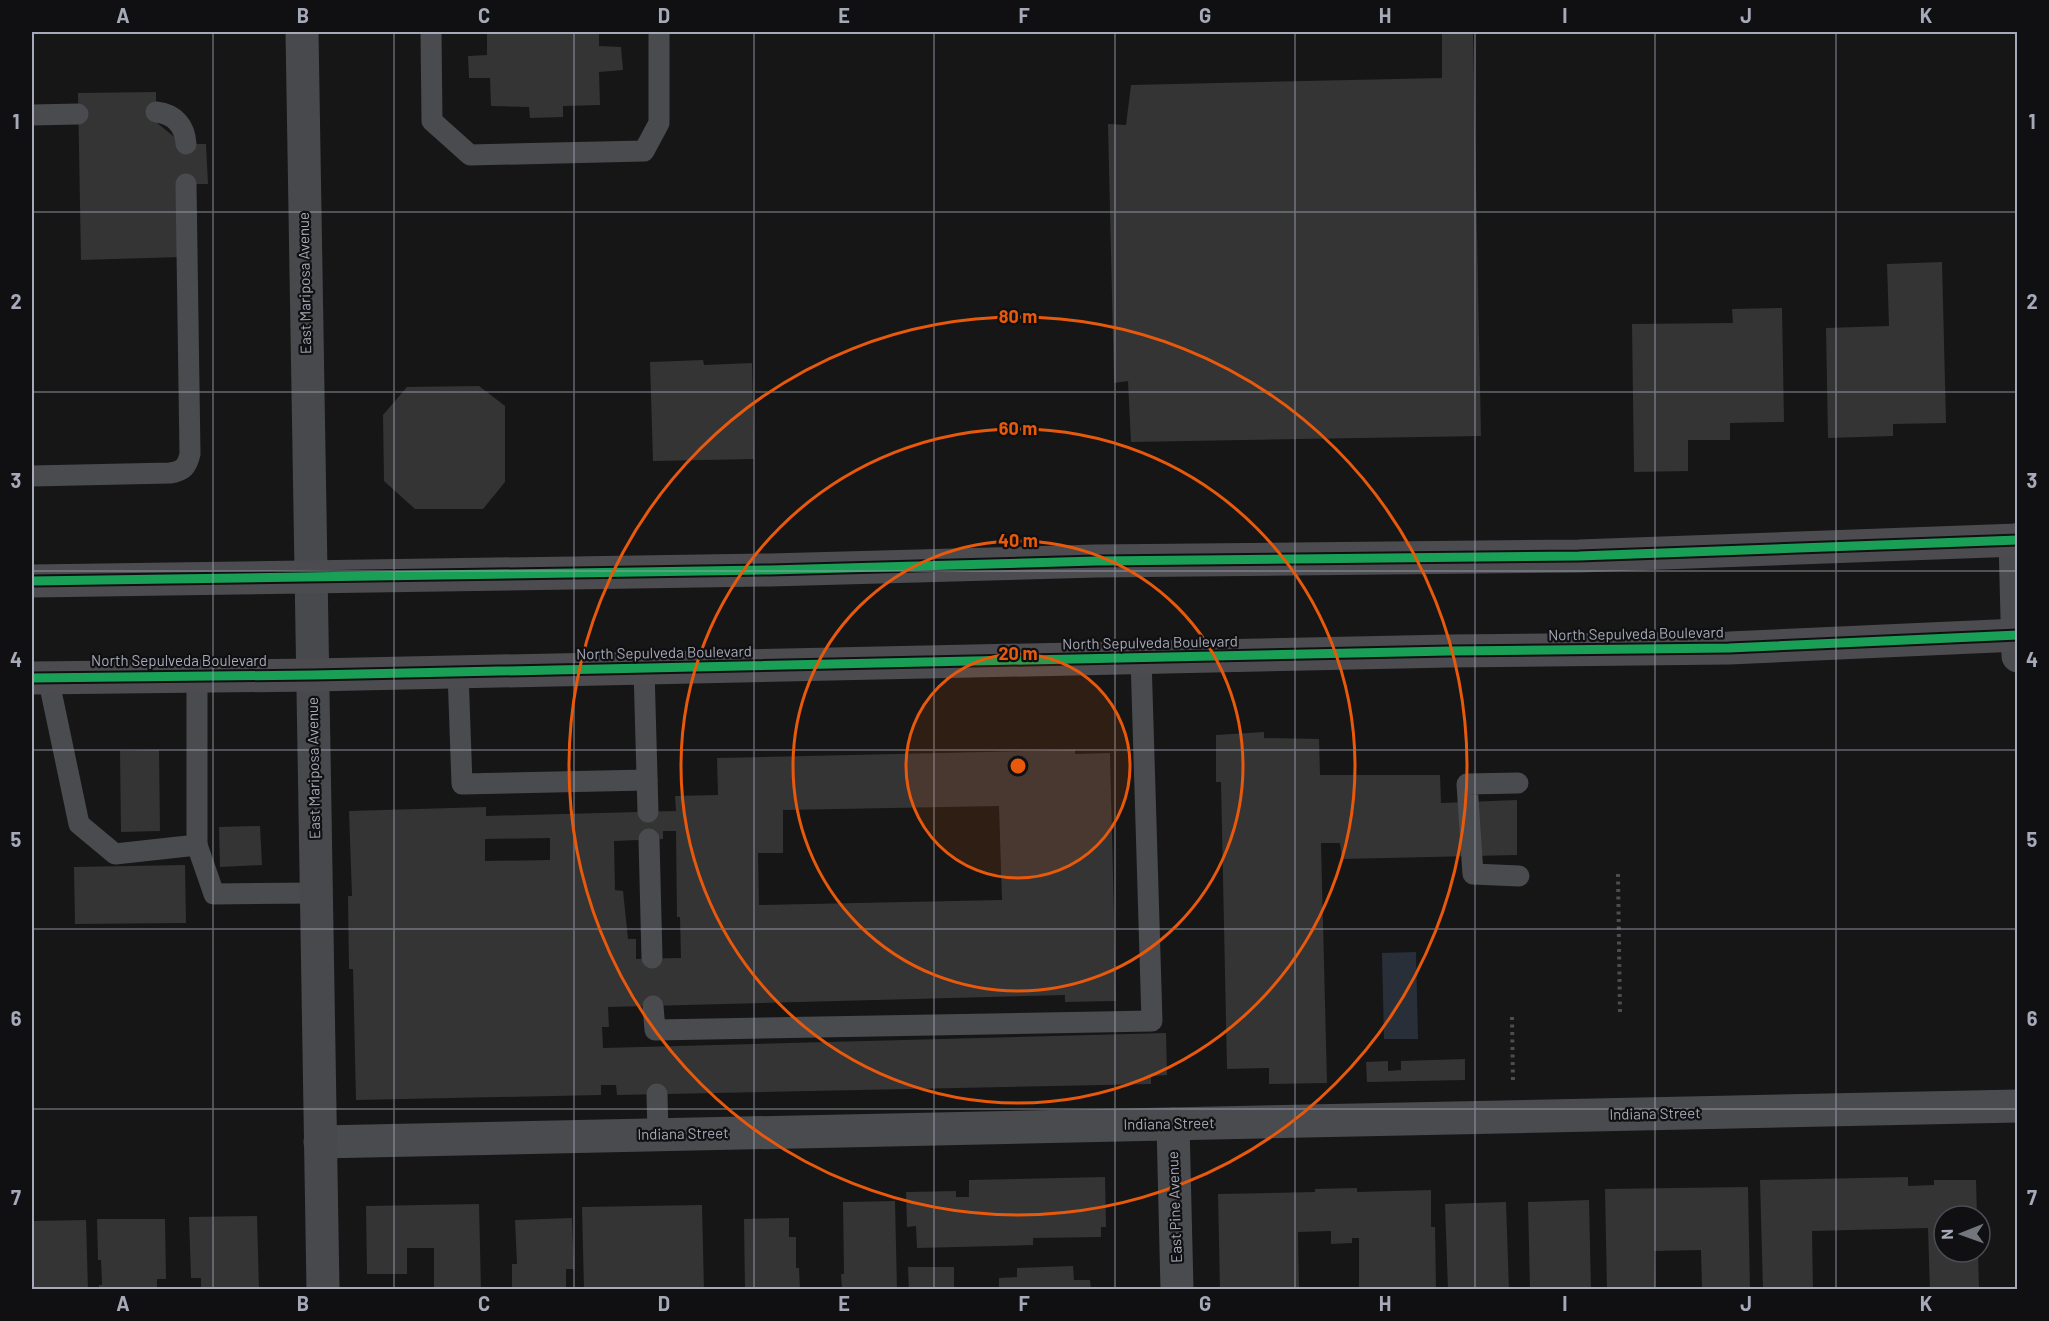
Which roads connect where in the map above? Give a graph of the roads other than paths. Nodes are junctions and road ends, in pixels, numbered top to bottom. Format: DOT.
graph roads {
  1 [pos="302,32"];
  2 [pos="431,32"];
  3 [pos="659,32"];
  4 [pos="156,112"];
  5 [pos="78,114"];
  6 [pos="32,115"];
  7 [pos="186,144"];
  8 [pos="186,184"];
  9 [pos="32,476"];
  10 [pos="2016,540"];
  11 [pos="309,576"];
  12 [pos="32,581"];
  13 [pos="2017,635"];
  14 [pos="2018,656"];
  15 [pos="1141,658"];
  16 [pos="644,669"];
  17 [pos="458,672"];
  18 [pos="197,675"];
  19 [pos="313,675"];
  20 [pos="40,677"];
  21 [pos="647,780"];
  22 [pos="1518,783"];
  23 [pos="648,812"];
  24 [pos="649,839"];
  25 [pos="197,845"];
  26 [pos="1519,876"];
  27 [pos="315,892"];
  28 [pos="652,958"];
  29 [pos="653,1005"];
  30 [pos="657,1094"];
  31 [pos="2018,1106"];
  32 [pos="1173,1124"];
  33 [pos="658,1135"];
  34 [pos="320,1142"];
  35 [pos="323,1290"];
  36 [pos="1178,1290"];
  1 -- 11 [label="street, East Mariposa Avenue"];
  2 -- 3 [label="lane"];
  4 -- 7 [label="lane"];
  5 -- 6 [label="lane"];
  8 -- 9 [label="lane"];
  10 -- 11 [label="highway"];
  10 -- 13 [label="street"];
  11 -- 12 [label="highway"];
  11 -- 19 [label="street, East Mariposa Avenue"];
  13 -- 14 [label="street"];
  13 -- 15 [label="highway, North Sepulveda Boulevard"];
  15 -- 16 [label="highway, North Sepulveda Boulevard"];
  15 -- 29 [label="lane"];
  16 -- 17 [label="highway, North Sepulveda Boulevard"];
  16 -- 21 [label="lane"];
  17 -- 19 [label="highway, North Sepulveda Boulevard"];
  17 -- 21 [label="lane"];
  18 -- 19 [label="highway, North Sepulveda Boulevard"];
  18 -- 20 [label="highway, North Sepulveda Boulevard"];
  18 -- 25 [label="lane"];
  19 -- 27 [label="street, East Mariposa Avenue"];
  20 -- 25 [label="lane"];
  21 -- 23 [label="lane"];
  22 -- 26 [label="lane"];
  24 -- 28 [label="lane"];
  25 -- 27 [label="lane"];
  27 -- 34 [label="street, East Mariposa Avenue"];
  30 -- 33 [label="lane"];
  31 -- 32 [label="street, Indiana Street"];
  32 -- 33 [label="street, Indiana Street"];
  32 -- 36 [label="street, East Pine Avenue"];
  33 -- 34 [label="street, Indiana Street"];
  34 -- 35 [label="street, East Mariposa Avenue"];
}
